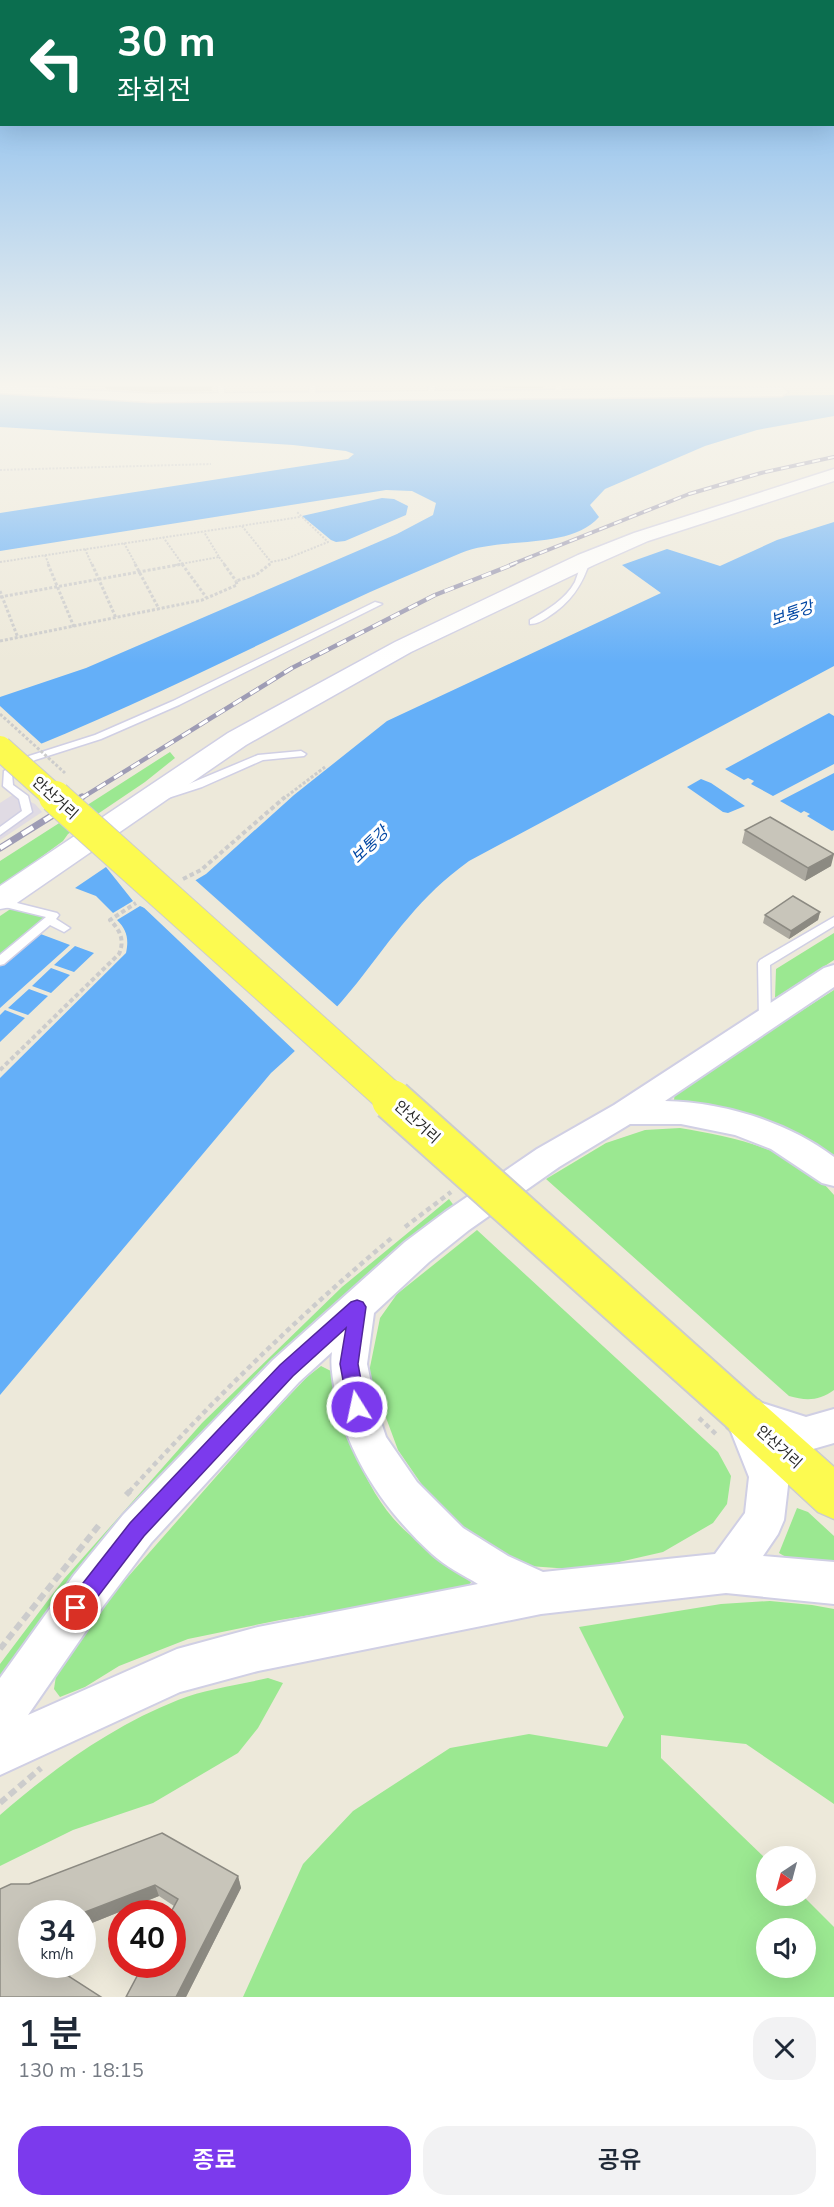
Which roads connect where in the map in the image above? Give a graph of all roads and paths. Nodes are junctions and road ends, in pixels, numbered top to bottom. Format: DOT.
graph roads {
  1 [pos="830,476"];
  2 [pos="297,512"];
  3 [pos="300,517"];
  4 [pos="242,526"];
  5 [pos="204,532"];
  6 [pos="163,537"];
  7 [pos="124,543"];
  8 [pos="85,549"];
  9 [pos="45,555"];
  10 [pos="219,557"];
  11 [pos="586,560"];
  12 [pos="0,562"];
  13 [pos="272,562"];
  14 [pos="182,564"];
  15 [pos="139,572"];
  16 [pos="98,579"];
  17 [pos="236,582"];
  18 [pos="57,587"];
  19 [pos="0,591"];
  20 [pos="1,597"];
  21 [pos="206,597"];
  22 [pos="378,604"];
  23 [pos="159,609"];
  24 [pos="117,618"];
  25 [pos="534,622"];
  26 [pos="74,627"];
  27 [pos="18,638"];
  28 [pos="0,642"];
  29 [pos="0,748"];
  30 [pos="301,754"];
  31 [pos="138,804"];
  32 [pos="0,831"];
  33 [pos="1,899"];
  34 [pos="50,920"];
  35 [pos="834,921"];
  36 [pos="64,928"];
  37 [pos="0,961"];
  38 [pos="834,974"];
  39 [pos="765,1019"];
  40 [pos="625,1113"];
  41 [pos="834,1174"];
  42 [pos="357,1307"];
  43 [pos="834,1425"];
  44 [pos="730,1431"];
  45 [pos="834,1497"];
  46 [pos="726,1573"];
  47 [pos="834,1583"];
  48 [pos="540,1593"];
  49 [pos="0,1716"];
  50 [pos="0,1752"];
  51 [pos="45,1766"];
  52 [pos="0,1803"];
  1 -- 11 [label="main road"];
  2 -- 3 [label="path"];
  3 -- 4 [label="path"];
  3 -- 13 [label="path"];
  4 -- 5 [label="path"];
  4 -- 13 [label="path"];
  5 -- 6 [label="path"];
  5 -- 10 [label="path"];
  6 -- 7 [label="path"];
  6 -- 14 [label="path"];
  7 -- 8 [label="path"];
  7 -- 15 [label="path"];
  8 -- 9 [label="path"];
  8 -- 16 [label="path"];
  9 -- 12 [label="path"];
  9 -- 18 [label="path"];
  10 -- 14 [label="path"];
  10 -- 17 [label="path"];
  11 -- 25 [label="lane"];
  11 -- 31 [label="main road"];
  13 -- 17 [label="path"];
  14 -- 15 [label="path"];
  14 -- 21 [label="path"];
  15 -- 16 [label="path"];
  15 -- 23 [label="path"];
  16 -- 18 [label="path"];
  16 -- 24 [label="path"];
  17 -- 21 [label="path"];
  18 -- 20 [label="path"];
  18 -- 26 [label="path"];
  19 -- 20 [label="path"];
  20 -- 27 [label="path"];
  21 -- 23 [label="path"];
  22 -- 32 [label="lane"];
  23 -- 24 [label="path"];
  24 -- 26 [label="path"];
  26 -- 27 [label="path"];
  27 -- 28 [label="path"];
  29 -- 44 [label="main road, 안산거리, bridge"];
  30 -- 31 [label="lane"];
  31 -- 33 [label="main road"];
  33 -- 34 [label="lane"];
  34 -- 36 [label="lane"];
  34 -- 37 [label="lane"];
  35 -- 39 [label="lane"];
  38 -- 39 [label="street"];
  39 -- 40 [label="street"];
  40 -- 41 [label="street"];
  40 -- 42 [label="street"];
  42 -- 48 [label="street"];
  42 -- 49 [label="street"];
  43 -- 44 [label="street"];
  44 -- 45 [label="main road, 안산거리"];
  44 -- 46 [label="street"];
  46 -- 47 [label="street"];
  46 -- 48 [label="street"];
  48 -- 50 [label="street"];
  51 -- 52 [label="path"];
}
